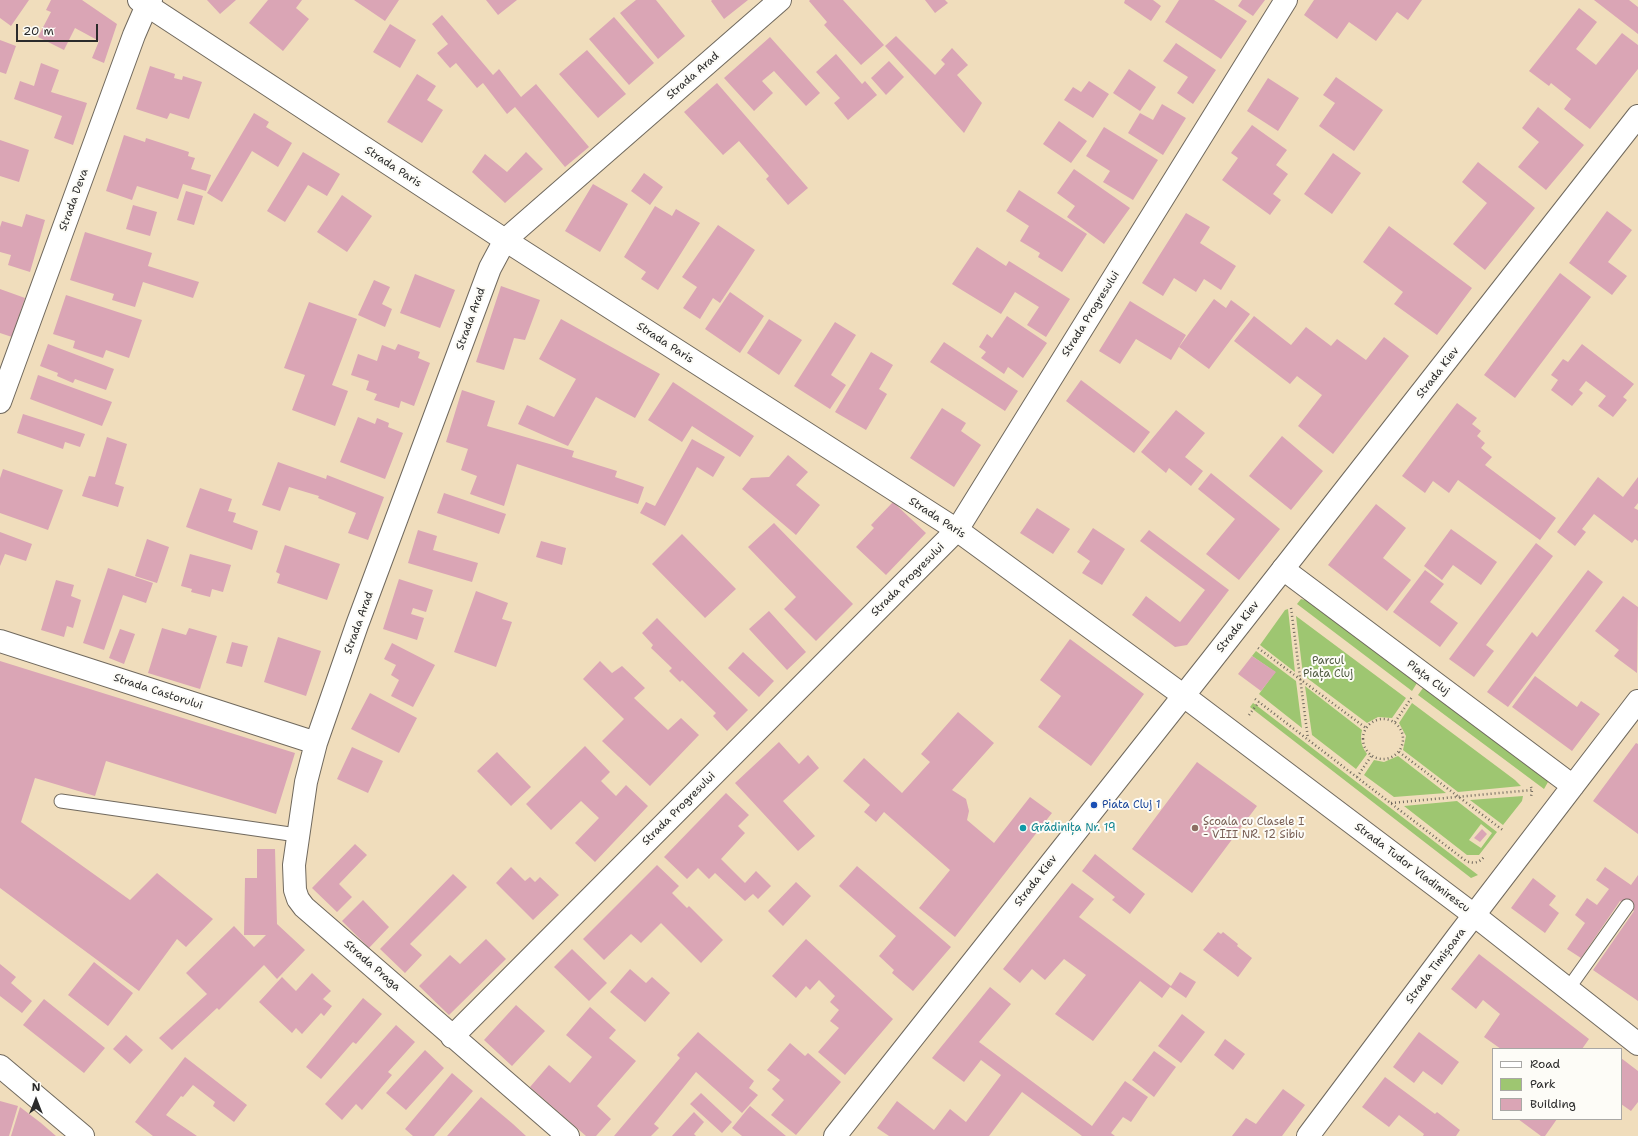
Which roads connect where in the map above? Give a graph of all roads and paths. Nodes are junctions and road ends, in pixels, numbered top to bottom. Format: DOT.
graph roads {
  1 [pos="780,0"];
  2 [pos="1286,0"];
  3 [pos="146,2"];
  4 [pos="1638,116"];
  5 [pos="505,240"];
  6 [pos="0,402"];
  7 [pos="957,530"];
  8 [pos="1284,569"];
  9 [pos="1298,610"];
  10 [pos="0,641"];
  11 [pos="1258,648"];
  12 [pos="1300,679"];
  13 [pos="1405,692"];
  14 [pos="1184,696"];
  15 [pos="1412,697"];
  16 [pos="1255,699"];
  17 [pos="1638,701"];
  18 [pos="1418,702"];
  19 [pos="1395,722"];
  20 [pos="1366,728"];
  21 [pos="1308,739"];
  22 [pos="316,743"];
  23 [pos="1399,752"];
  24 [pos="1372,755"];
  25 [pos="1357,777"];
  26 [pos="1527,783"];
  27 [pos="1573,786"];
  28 [pos="1532,790"];
  29 [pos="1458,796"];
  30 [pos="61,800"];
  31 [pos="1391,803"];
  32 [pos="1527,803"];
  33 [pos="1509,826"];
  34 [pos="1504,832"];
  35 [pos="297,835"];
  36 [pos="1500,837"];
  37 [pos="1486,855"];
  38 [pos="1627,906"];
  39 [pos="1474,915"];
  40 [pos="1568,989"];
  41 [pos="452,1037"];
  42 [pos="1638,1044"];
  43 [pos="0,1066"];
  44 [pos="0,1080"];
  45 [pos="30,1089"];
  46 [pos="83,1136"];
  47 [pos="568,1136"];
  48 [pos="835,1136"];
  49 [pos="1308,1136"];
  1 -- 5 [label="street, Strada Arad"];
  2 -- 7 [label="street, Strada Progresului"];
  3 -- 5 [label="street, Strada Paris"];
  3 -- 6 [label="street, Strada Deva"];
  4 -- 8 [label="street, Strada Kiev"];
  5 -- 7 [label="street, Strada Paris"];
  5 -- 22 [label="street, Strada Arad"];
  7 -- 14 [label="street, Strada Paris"];
  7 -- 41 [label="street, Strada Progresului"];
  8 -- 14 [label="street, Strada Kiev"];
  8 -- 27 [label="street, Piața Cluj"];
  9 -- 12 [label="path"];
  10 -- 22 [label="street, Strada Castorului"];
  11 -- 12 [label="path"];
  12 -- 20 [label="path"];
  12 -- 21 [label="path"];
  13 -- 15 [label="path"];
  14 -- 39 [label="street, Strada Tudor Vladimirescu"];
  14 -- 48 [label="street, Strada Kiev"];
  15 -- 18 [label="path"];
  15 -- 19 [label="path"];
  16 -- 21 [label="path"];
  17 -- 27 [label="street, Strada Timișoara"];
  19 -- 20 [label="path"];
  19 -- 23 [label="path"];
  20 -- 24 [label="path"];
  21 -- 25 [label="path"];
  22 -- 35 [label="street, Strada Praga"];
  23 -- 24 [label="path"];
  23 -- 29 [label="path"];
  24 -- 25 [label="path"];
  25 -- 31 [label="path"];
  26 -- 28 [label="path"];
  27 -- 39 [label="street, Strada Timișoara"];
  28 -- 29 [label="path"];
  28 -- 32 [label="path"];
  29 -- 31 [label="path"];
  29 -- 34 [label="path"];
  30 -- 35 [label="lane"];
  31 -- 37 [label="path"];
  33 -- 34 [label="path"];
  34 -- 36 [label="path"];
  35 -- 41 [label="street, Strada Praga"];
  38 -- 40 [label="lane"];
  39 -- 40 [label="street, Strada Tudor Vladimirescu"];
  39 -- 49 [label="street, Strada Timișoara"];
  40 -- 42 [label="street, Strada Tudor Vladimirescu"];
  41 -- 47 [label="street, Strada Praga"];
  43 -- 45 [label="street"];
  44 -- 45 [label="street"];
  45 -- 46 [label="street"];
}
